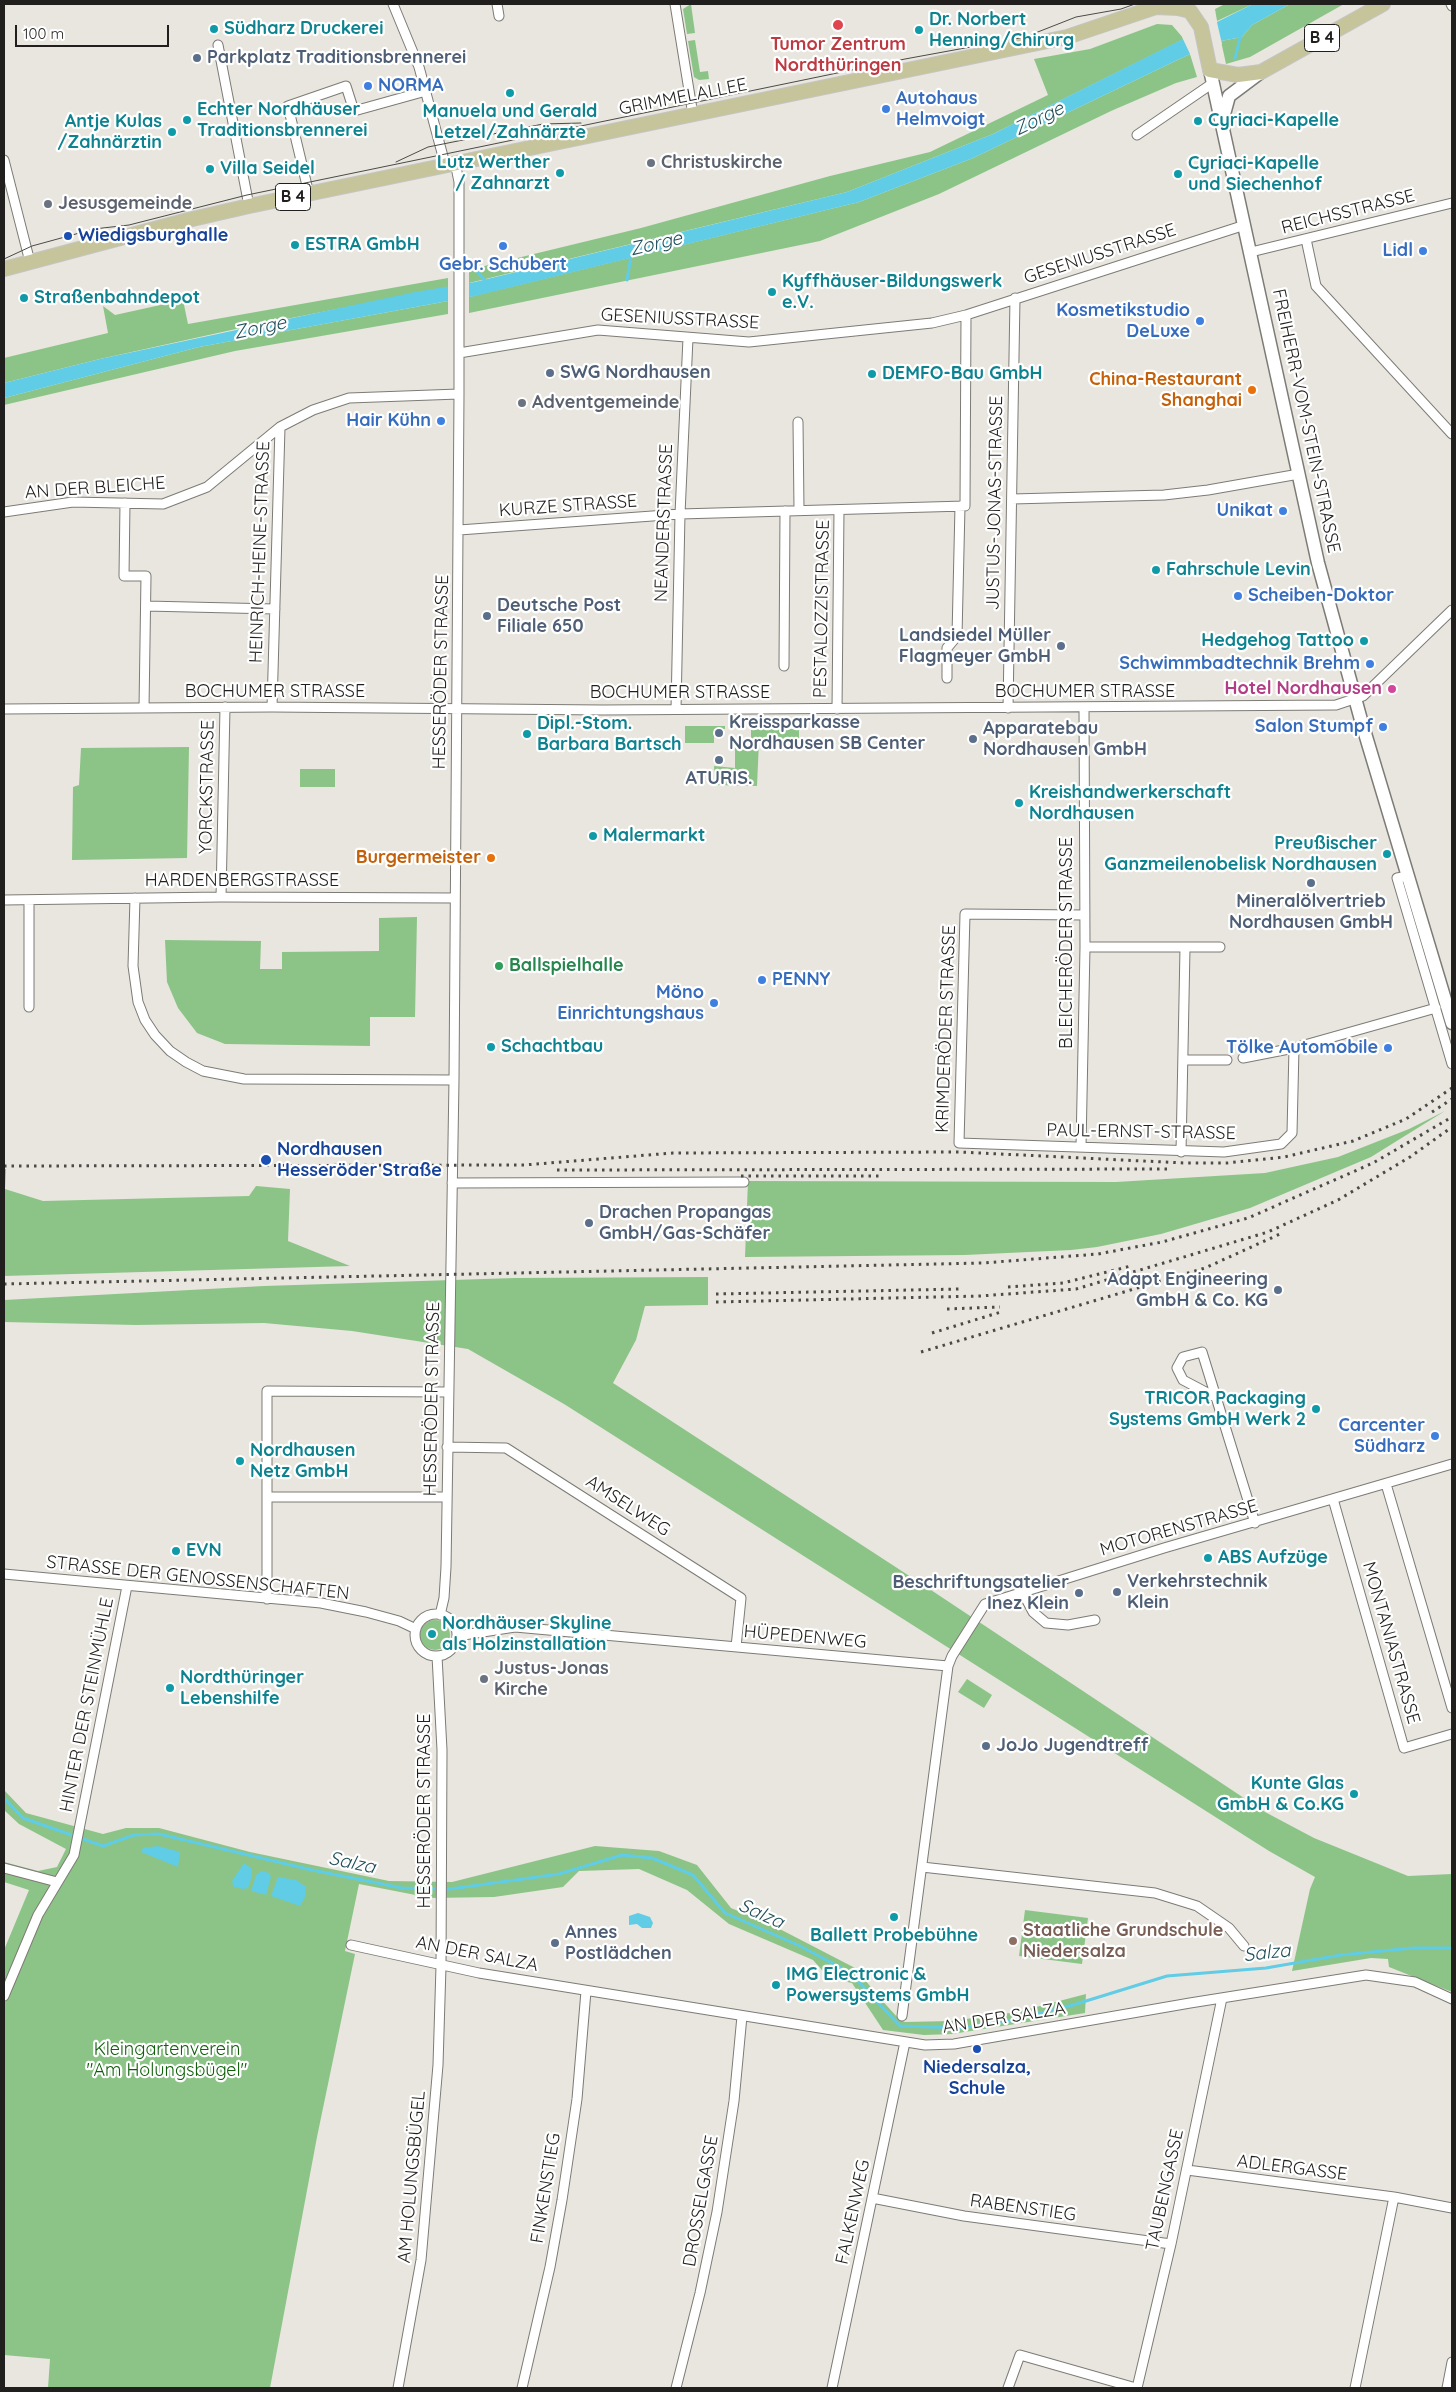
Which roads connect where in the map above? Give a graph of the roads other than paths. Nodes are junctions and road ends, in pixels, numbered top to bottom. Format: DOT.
graph roads {
  1 [pos="393,4"];
  2 [pos="497,4"];
  3 [pos="675,4"];
  4 [pos="1383,4"];
  5 [pos="1152,6"];
  6 [pos="1192,8"];
  7 [pos="499,16"];
  8 [pos="218,45"];
  9 [pos="1261,72"];
  10 [pos="1211,77"];
  11 [pos="426,91"];
  12 [pos="693,115"];
  13 [pos="1222,123"];
  14 [pos="1137,135"];
  15 [pos="4,160"];
  16 [pos="450,163"];
  17 [pos="309,194"];
  18 [pos="1452,203"];
  19 [pos="249,206"];
  20 [pos="1245,226"];
  21 [pos="1306,238"];
  22 [pos="1251,252"];
  23 [pos="30,262"];
  24 [pos="4,269"];
  25 [pos="1015,298"];
  26 [pos="966,315"];
  27 [pos="688,338"];
  28 [pos="459,353"];
  29 [pos="460,394"];
  30 [pos="798,422"];
  31 [pos="280,427"];
  32 [pos="1452,434"];
  33 [pos="1299,474"];
  34 [pos="1012,499"];
  35 [pos="126,503"];
  36 [pos="960,506"];
  37 [pos="799,510"];
  38 [pos="839,510"];
  39 [pos="786,511"];
  40 [pos="4,512"];
  41 [pos="680,514"];
  42 [pos="459,530"];
  43 [pos="146,606"];
  44 [pos="275,609"];
  45 [pos="1452,610"];
  46 [pos="784,666"];
  47 [pos="947,678"];
  48 [pos="1355,699"];
  49 [pos="272,707"];
  50 [pos="4,708"];
  51 [pos="144,708"];
  52 [pos="225,708"];
  53 [pos="1008,708"];
  54 [pos="1084,708"];
  55 [pos="456,709"];
  56 [pos="676,709"];
  57 [pos="837,709"];
  58 [pos="1408,876"];
  59 [pos="221,897"];
  60 [pos="135,898"];
  61 [pos="455,898"];
  62 [pos="4,900"];
  63 [pos="29,900"];
  64 [pos="1085,914"];
  65 [pos="1085,947"];
  66 [pos="1220,947"];
  67 [pos="1185,948"];
  68 [pos="29,1008"];
  69 [pos="1436,1008"];
  70 [pos="1452,1023"];
  71 [pos="1294,1048"];
  72 [pos="1243,1058"];
  73 [pos="1184,1060"];
  74 [pos="1227,1060"];
  75 [pos="1452,1064"];
  76 [pos="454,1080"];
  77 [pos="959,1143"];
  78 [pos="1081,1147"];
  79 [pos="1181,1152"];
  80 [pos="744,1182"];
  81 [pos="452,1183"];
  82 [pos="448,1392"];
  83 [pos="1217,1398"];
  84 [pos="447,1447"];
  85 [pos="1452,1464"];
  86 [pos="1386,1484"];
  87 [pos="267,1497"];
  88 [pos="446,1497"];
  89 [pos="1333,1499"];
  90 [pos="1255,1523"];
  91 [pos="4,1574"];
  92 [pos="127,1586"];
  93 [pos="1022,1591"];
  94 [pos="267,1599"];
  95 [pos="440,1615"];
  96 [pos="1095,1620"];
  97 [pos="416,1629"];
  98 [pos="457,1636"];
  99 [pos="736,1647"];
  100 [pos="437,1656"];
  101 [pos="948,1666"];
  102 [pos="1452,1708"];
  103 [pos="1452,1734"];
  104 [pos="922,1867"];
  105 [pos="4,1868"];
  106 [pos="57,1882"];
  107 [pos="351,1945"];
  108 [pos="1244,1946"];
  109 [pos="441,1966"];
  110 [pos="586,1991"];
  111 [pos="4,1996"];
  112 [pos="1222,1998"];
  113 [pos="1452,1999"];
  114 [pos="742,2016"];
  115 [pos="902,2016"];
  116 [pos="905,2042"];
  117 [pos="1187,2170"];
  118 [pos="1394,2197"];
  119 [pos="872,2198"];
  120 [pos="1452,2208"];
  121 [pos="1171,2244"];
  122 [pos="1452,2362"];
  123 [pos="398,2388"];
  124 [pos="522,2388"];
  125 [pos="676,2388"];
  126 [pos="832,2388"];
  127 [pos="1008,2388"];
  128 [pos="1136,2388"];
  129 [pos="1355,2388"];
  130 [pos="1447,2388"];
  1 -- 11 [label="street, HESSERÖDER STRASSE"];
  2 -- 7 [label="street"];
  3 -- 12 [label="street"];
  4 -- 9 [label="main road, B 4"];
  5 -- 6 [label="main road, FREIHERR-VOM-STEIN-STRASSE / B 4"];
  5 -- 12 [label="main road, GRIMMELALLEE / B 4"];
  6 -- 10 [label="main road, FREIHERR-VOM-STEIN-STRASSE / B 4"];
  8 -- 19 [label="street"];
  9 -- 10 [label="main road, B 4"];
  9 -- 13 [label="main road"];
  10 -- 13 [label="main road, FREIHERR-VOM-STEIN-STRASSE"];
  10 -- 14 [label="street"];
  11 -- 16 [label="street, HESSERÖDER STRASSE"];
  11 -- 17 [label="street"];
  12 -- 16 [label="main road, GRIMMELALLEE / B 4"];
  13 -- 20 [label="main road, FREIHERR-VOM-STEIN-STRASSE"];
  15 -- 23 [label="street"];
  16 -- 17 [label="main road, GRIMMELALLEE / B 4"];
  16 -- 28 [label="street, HESSERÖDER STRASSE"];
  17 -- 19 [label="main road, GRIMMELALLEE / B 4"];
  18 -- 21 [label="street, REICHSSTRASSE"];
  19 -- 23 [label="main road, GRIMMELALLEE / B 4"];
  20 -- 22 [label="main road, FREIHERR-VOM-STEIN-STRASSE"];
  20 -- 25 [label="street, GESENIUSSTRASSE"];
  21 -- 22 [label="street, REICHSSTRASSE"];
  21 -- 32 [label="street"];
  22 -- 33 [label="main road, FREIHERR-VOM-STEIN-STRASSE"];
  23 -- 24 [label="main road, GRIMMELALLEE / B 4"];
  25 -- 26 [label="street, GESENIUSSTRASSE"];
  25 -- 34 [label="street, JUSTUS-JONAS-STRASSE"];
  26 -- 27 [label="street, GESENIUSSTRASSE"];
  26 -- 36 [label="street, JUSTUS-JONAS-STRASSE"];
  27 -- 28 [label="street, GESENIUSSTRASSE"];
  27 -- 41 [label="street, NEANDERSTRASSE"];
  28 -- 29 [label="street, HESSERÖDER STRASSE"];
  29 -- 31 [label="street, AN DER BLEICHE"];
  29 -- 42 [label="street, HESSERÖDER STRASSE"];
  30 -- 37 [label="street, PESTALOZZISTRASSE"];
  31 -- 35 [label="street, AN DER BLEICHE"];
  31 -- 44 [label="street, HEINRICH-HEINE-STRASSE"];
  33 -- 34 [label="street"];
  33 -- 48 [label="main road, FREIHERR-VOM-STEIN-STRASSE"];
  34 -- 53 [label="street, JUSTUS-JONAS-STRASSE"];
  35 -- 40 [label="street, AN DER BLEICHE"];
  35 -- 43 [label="street"];
  36 -- 38 [label="street, PESTALOZZISTRASSE"];
  36 -- 47 [label="street, JUSTUS-JONAS-STRASSE"];
  37 -- 38 [label="street, PESTALOZZISTRASSE"];
  37 -- 39 [label="street, PESTALOZZISTRASSE"];
  38 -- 57 [label="street, PESTALOZZISTRASSE"];
  39 -- 41 [label="street, PESTALOZZISTRASSE"];
  39 -- 46 [label="street, PESTALOZZISTRASSE"];
  41 -- 42 [label="street, KURZE STRASSE"];
  41 -- 56 [label="street, NEANDERSTRASSE"];
  42 -- 55 [label="street, HESSERÖDER STRASSE"];
  43 -- 44 [label="street"];
  43 -- 51 [label="street"];
  44 -- 49 [label="street, HEINRICH-HEINE-STRASSE"];
  45 -- 48 [label="street, BOCHUMER STRASSE"];
  48 -- 54 [label="street, BOCHUMER STRASSE"];
  48 -- 58 [label="main road, FREIHERR-VOM-STEIN-STRASSE"];
  49 -- 52 [label="street, BOCHUMER STRASSE"];
  49 -- 55 [label="street, BOCHUMER STRASSE"];
  50 -- 51 [label="street, BOCHUMER STRASSE"];
  51 -- 52 [label="street, BOCHUMER STRASSE"];
  52 -- 59 [label="street, YORCKSTRASSE"];
  53 -- 54 [label="street, BOCHUMER STRASSE"];
  53 -- 57 [label="street, BOCHUMER STRASSE"];
  54 -- 64 [label="street, BLEICHERÖDER STRASSE"];
  55 -- 56 [label="street, BOCHUMER STRASSE"];
  55 -- 61 [label="street, HESSERÖDER STRASSE"];
  56 -- 57 [label="street, BOCHUMER STRASSE"];
  58 -- 69 [label="street"];
  58 -- 70 [label="main road, FREIHERR-VOM-STEIN-STRASSE"];
  59 -- 60 [label="street, HARDENBERGSTRASSE"];
  59 -- 61 [label="street, HARDENBERGSTRASSE"];
  60 -- 63 [label="street, HARDENBERGSTRASSE"];
  60 -- 76 [label="street"];
  61 -- 76 [label="street, HESSERÖDER STRASSE"];
  62 -- 63 [label="street, HARDENBERGSTRASSE"];
  63 -- 68 [label="street"];
  64 -- 65 [label="street, BLEICHERÖDER STRASSE"];
  64 -- 77 [label="street, KRIMDERÖDER STRASSE"];
  65 -- 67 [label="street"];
  65 -- 78 [label="street, BLEICHERÖDER STRASSE"];
  66 -- 67 [label="street"];
  67 -- 73 [label="street"];
  69 -- 71 [label="street"];
  69 -- 75 [label="street"];
  71 -- 72 [label="street"];
  71 -- 79 [label="street, PAUL-ERNST-STRASSE"];
  73 -- 74 [label="street"];
  73 -- 79 [label="street"];
  76 -- 81 [label="street, HESSERÖDER STRASSE"];
  77 -- 78 [label="street, PAUL-ERNST-STRASSE"];
  78 -- 79 [label="street, PAUL-ERNST-STRASSE"];
  80 -- 81 [label="street"];
  81 -- 82 [label="street, HESSERÖDER STRASSE"];
  82 -- 84 [label="street, HESSERÖDER STRASSE"];
  82 -- 87 [label="street"];
  83 -- 83 [label="street"];
  83 -- 90 [label="street"];
  84 -- 88 [label="street, HESSERÖDER STRASSE"];
  84 -- 99 [label="street, AMSELWEG"];
  85 -- 86 [label="street, MOTORENSTRASSE"];
  86 -- 89 [label="street, MOTORENSTRASSE"];
  86 -- 102 [label="street"];
  87 -- 88 [label="street"];
  87 -- 94 [label="street"];
  88 -- 95 [label="street, HESSERÖDER STRASSE"];
  89 -- 90 [label="street, MOTORENSTRASSE"];
  89 -- 103 [label="street, MONTANIASTRASSE"];
  90 -- 93 [label="street, MOTORENSTRASSE"];
  91 -- 92 [label="street, STRASSE DER GENOSSENSCHAFTEN"];
  92 -- 94 [label="street, STRASSE DER GENOSSENSCHAFTEN"];
  92 -- 106 [label="street, HINTER DER STEINMÜHLE"];
  93 -- 96 [label="street"];
  93 -- 101 [label="street, MOTORENSTRASSE"];
  94 -- 97 [label="street, STRASSE DER GENOSSENSCHAFTEN"];
  95 -- 97 [label="street"];
  95 -- 98 [label="street"];
  97 -- 100 [label="street"];
  98 -- 99 [label="street, HÜPEDENWEG"];
  98 -- 100 [label="street"];
  99 -- 101 [label="street, HÜPEDENWEG"];
  100 -- 109 [label="street, HESSERÖDER STRASSE"];
  101 -- 104 [label="street"];
  104 -- 108 [label="street"];
  104 -- 115 [label="street"];
  105 -- 106 [label="street"];
  106 -- 111 [label="street"];
  107 -- 109 [label="street, AN DER SALZA"];
  109 -- 110 [label="street, AN DER SALZA"];
  109 -- 123 [label="street, AM HOLUNGSBÜGEL"];
  110 -- 114 [label="street, AN DER SALZA"];
  110 -- 124 [label="street, FINKENSTIEG"];
  112 -- 113 [label="street, AN DER SALZA"];
  112 -- 116 [label="street, AN DER SALZA"];
  112 -- 117 [label="street, TAUBENGASSE"];
  114 -- 116 [label="street, AN DER SALZA"];
  114 -- 125 [label="street, DROSSELGASSE"];
  116 -- 119 [label="street, FALKENWEG"];
  117 -- 118 [label="street, ADLERGASSE"];
  117 -- 121 [label="street, TAUBENGASSE"];
  118 -- 120 [label="street, ADLERGASSE"];
  118 -- 129 [label="street"];
  119 -- 121 [label="street, RABENSTIEG"];
  119 -- 126 [label="street, FALKENWEG"];
  121 -- 128 [label="street, TAUBENGASSE"];
  122 -- 130 [label="street"];
  127 -- 128 [label="street"];
}
